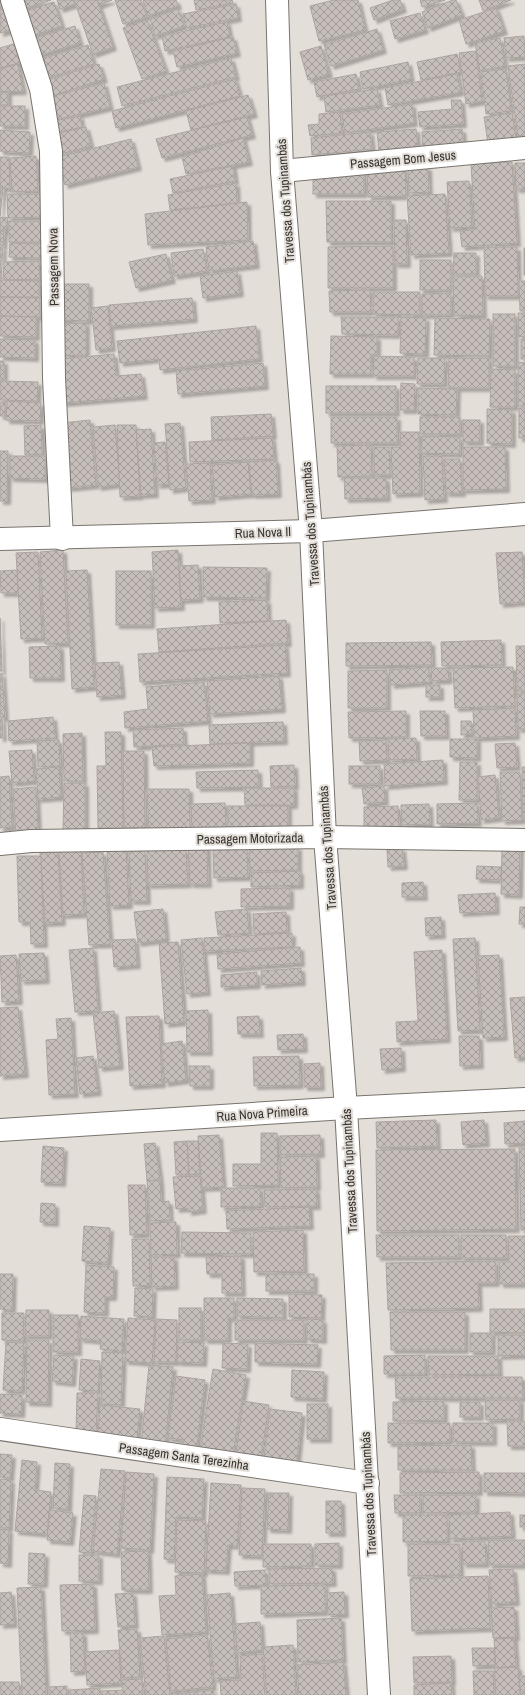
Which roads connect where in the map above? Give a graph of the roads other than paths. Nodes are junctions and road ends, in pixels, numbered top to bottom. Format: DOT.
graph roads {
  1 [pos="12,0"];
  2 [pos="277,0"];
  3 [pos="525,148"];
  4 [pos="282,171"];
  5 [pos="525,514"];
  6 [pos="312,531"];
  7 [pos="62,538"];
  8 [pos="0,539"];
  9 [pos="325,837"];
  10 [pos="525,840"];
  11 [pos="0,844"];
  12 [pos="525,1099"];
  13 [pos="346,1108"];
  14 [pos="0,1130"];
  15 [pos="0,1429"];
  16 [pos="368,1483"];
  17 [pos="379,1695"];
  1 -- 7 [label="street, Passagem Nova"];
  2 -- 4 [label="street, Travessa dos Tupinambás"];
  3 -- 4 [label="street, Passagem Bom Jesus"];
  4 -- 6 [label="street, Travessa dos Tupinambás"];
  5 -- 6 [label="street, Rua Nova II"];
  6 -- 7 [label="street, Rua Nova II"];
  6 -- 9 [label="street, Travessa dos Tupinambás"];
  7 -- 8 [label="street, Rua Nova II"];
  9 -- 10 [label="street, Passagem Motorizada"];
  9 -- 11 [label="street, Passagem Motorizada"];
  9 -- 13 [label="street, Travessa dos Tupinambás"];
  12 -- 13 [label="street, Rua Nova Primeira"];
  13 -- 14 [label="street, Rua Nova Primeira"];
  13 -- 16 [label="street, Travessa dos Tupinambás"];
  15 -- 16 [label="street, Passagem Santa Terezinha"];
  16 -- 17 [label="street, Travessa dos Tupinambás"];
}
